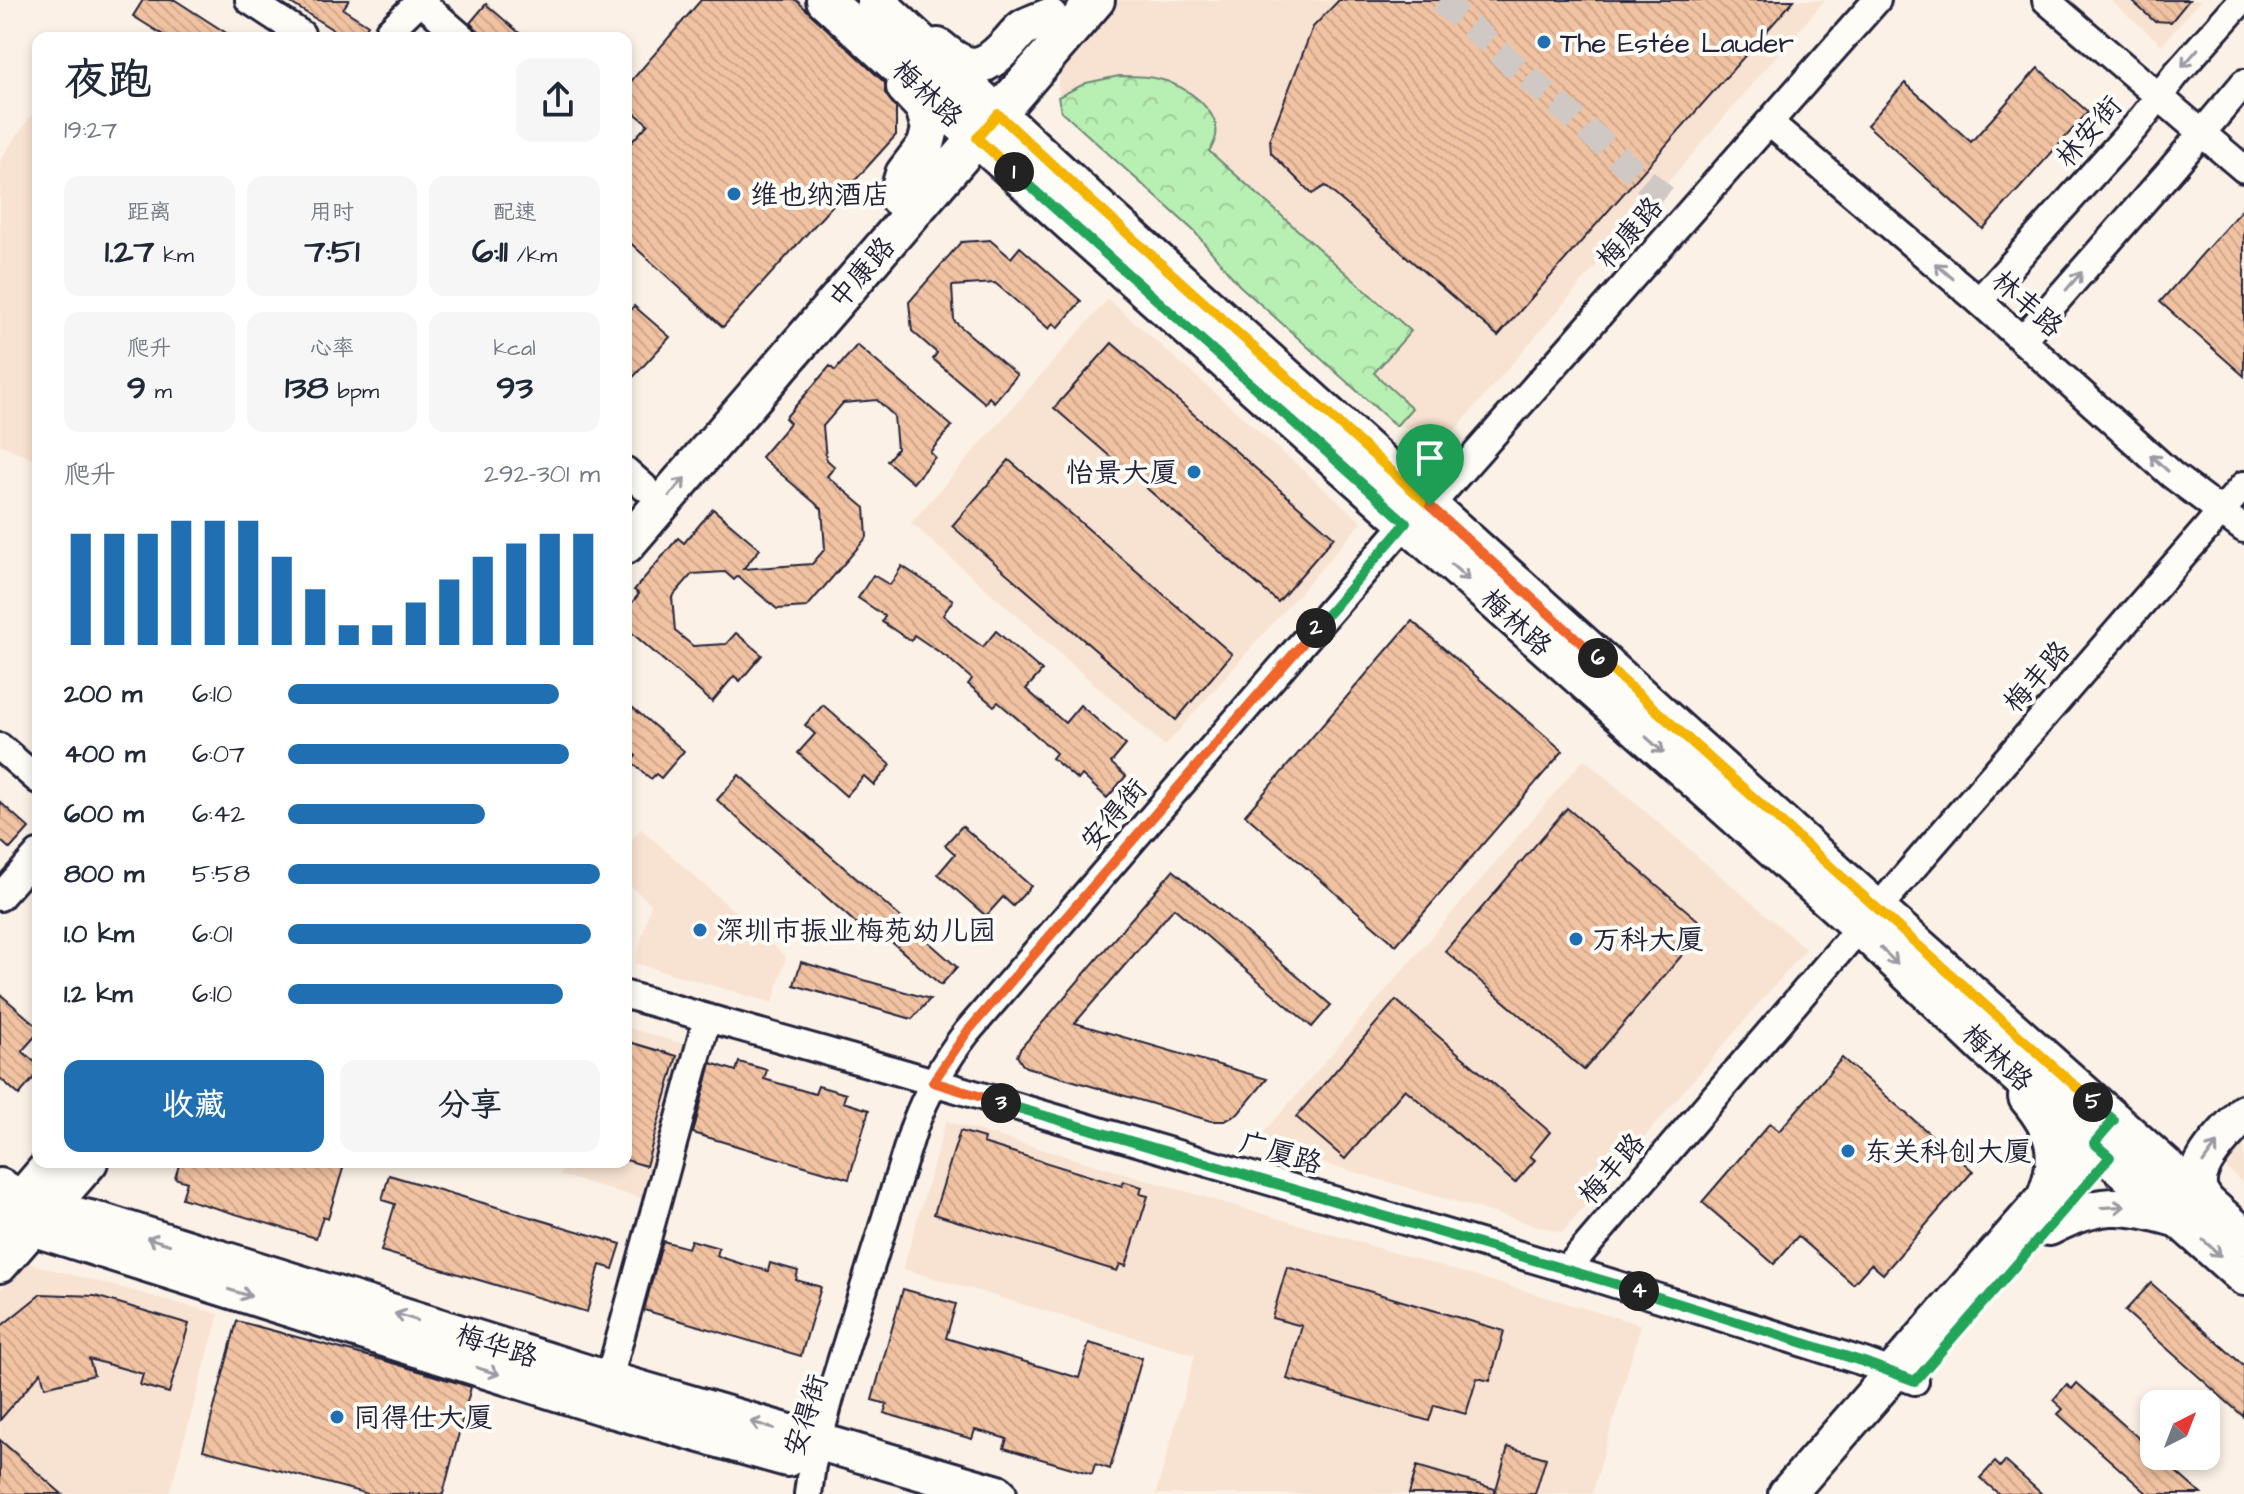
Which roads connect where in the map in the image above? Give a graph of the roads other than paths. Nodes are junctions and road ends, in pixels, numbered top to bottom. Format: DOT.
graph roads {
  1 [pos="249,0"];
  2 [pos="420,0"];
  3 [pos="825,0"];
  4 [pos="875,0"];
  5 [pos="1096,0"];
  6 [pos="1877,0"];
  7 [pos="2046,0"];
  8 [pos="2242,0"];
  9 [pos="1060,17"];
  10 [pos="298,32"];
  11 [pos="389,32"];
  12 [pos="456,32"];
  13 [pos="904,48"];
  14 [pos="2244,83"];
  15 [pos="2159,97"];
  16 [pos="978,118"];
  17 [pos="1770,123"];
  18 [pos="2202,133"];
  19 [pos="2244,169"];
  20 [pos="905,204"];
  21 [pos="1079,210"];
  22 [pos="1979,301"];
  23 [pos="2022,340"];
  24 [pos="2244,485"];
  25 [pos="632,489"];
  26 [pos="2219,512"];
  27 [pos="1418,521"];
  28 [pos="2244,529"];
  29 [pos="632,538"];
  30 [pos="0,747"];
  31 [pos="32,775"];
  32 [pos="32,861"];
  33 [pos="0,897"];
  34 [pos="1868,918"];
  35 [pos="632,997"];
  36 [pos="707,1019"];
  37 [pos="1985,1047"];
  38 [pos="940,1084"];
  39 [pos="2244,1113"];
  40 [pos="2112,1139"];
  41 [pos="48,1168"];
  42 [pos="80,1168"];
  43 [pos="2192,1210"];
  44 [pos="15,1211"];
  45 [pos="2046,1213"];
  46 [pos="2244,1236"];
  47 [pos="0,1264"];
  48 [pos="1567,1269"];
  49 [pos="2244,1277"];
  50 [pos="1904,1377"];
  51 [pos="605,1393"];
  52 [pos="818,1467"];
  53 [pos="912,1494"];
  54 [pos="998,1494"];
  55 [pos="1787,1494"];
  56 [pos="1815,1494"];
  1 -- 10 [label="street"];
  2 -- 11 [label="street"];
  2 -- 12 [label="street"];
  3 -- 13 [label="main road, 梅林路"];
  4 -- 13 [label="main road, 梅林路"];
  5 -- 9 [label="main road, 中康路"];
  6 -- 17 [label="street, 梅康路"];
  7 -- 15 [label="street"];
  8 -- 15 [label="street, 林安街, one-way"];
  9 -- 13 [label="main road"];
  9 -- 16 [label="main road, 中康路"];
  9 -- 21 [label="main road"];
  13 -- 16 [label="main road, 梅林路"];
  13 -- 20 [label="main road"];
  14 -- 18 [label="street"];
  15 -- 18 [label="street"];
  15 -- 22 [label="street, 林安街"];
  16 -- 20 [label="main road, 中康路"];
  16 -- 21 [label="main road, 梅林路"];
  22 -- 17 [label="street, 林丰路, one-way"];
  17 -- 27 [label="street, 梅康路"];
  18 -- 19 [label="street"];
  23 -- 18 [label="street, one-way"];
  20 -- 21 [label="main road"];
  20 -- 25 [label="main road, 中康路"];
  29 -- 20 [label="main road, 中康路, one-way"];
  21 -- 27 [label="main road, 梅林路"];
  22 -- 23 [label="street, 林丰路"];
  26 -- 23 [label="street, 林丰路, one-way"];
  24 -- 26 [label="street, 梅丰路"];
  26 -- 28 [label="street, 林丰路"];
  26 -- 34 [label="street, 梅丰路"];
  27 -- 34 [label="main road, 梅林路"];
  27 -- 38 [label="street, 安得街"];
  30 -- 31 [label="street"];
  32 -- 33 [label="street"];
  34 -- 37 [label="main road, 梅林路, one-way"];
  34 -- 40 [label="main road, 梅林路"];
  34 -- 48 [label="street, 梅丰路"];
  35 -- 36 [label="street, 广厦路"];
  36 -- 38 [label="street, 广厦路"];
  36 -- 51 [label="street"];
  37 -- 40 [label="main road, 梅林路"];
  37 -- 45 [label="main road"];
  38 -- 48 [label="street, 广厦路"];
  38 -- 52 [label="street, 安得街"];
  43 -- 39 [label="main road, one-way"];
  40 -- 43 [label="main road, 梅林路"];
  40 -- 45 [label="main road"];
  41 -- 44 [label="main road"];
  42 -- 44 [label="main road"];
  45 -- 43 [label="main road, one-way"];
  43 -- 46 [label="main road, 梅林路"];
  43 -- 49 [label="main road, 梅林路, one-way"];
  44 -- 47 [label="main road"];
  44 -- 51 [label="main road, 梅华路"];
  45 -- 50 [label="main road"];
  48 -- 50 [label="street, 广厦路"];
  50 -- 55 [label="main road"];
  50 -- 56 [label="main road"];
  51 -- 52 [label="main road, 梅华路"];
  52 -- 53 [label="main road, 梅华路"];
  52 -- 54 [label="main road, 梅华路"];
}
